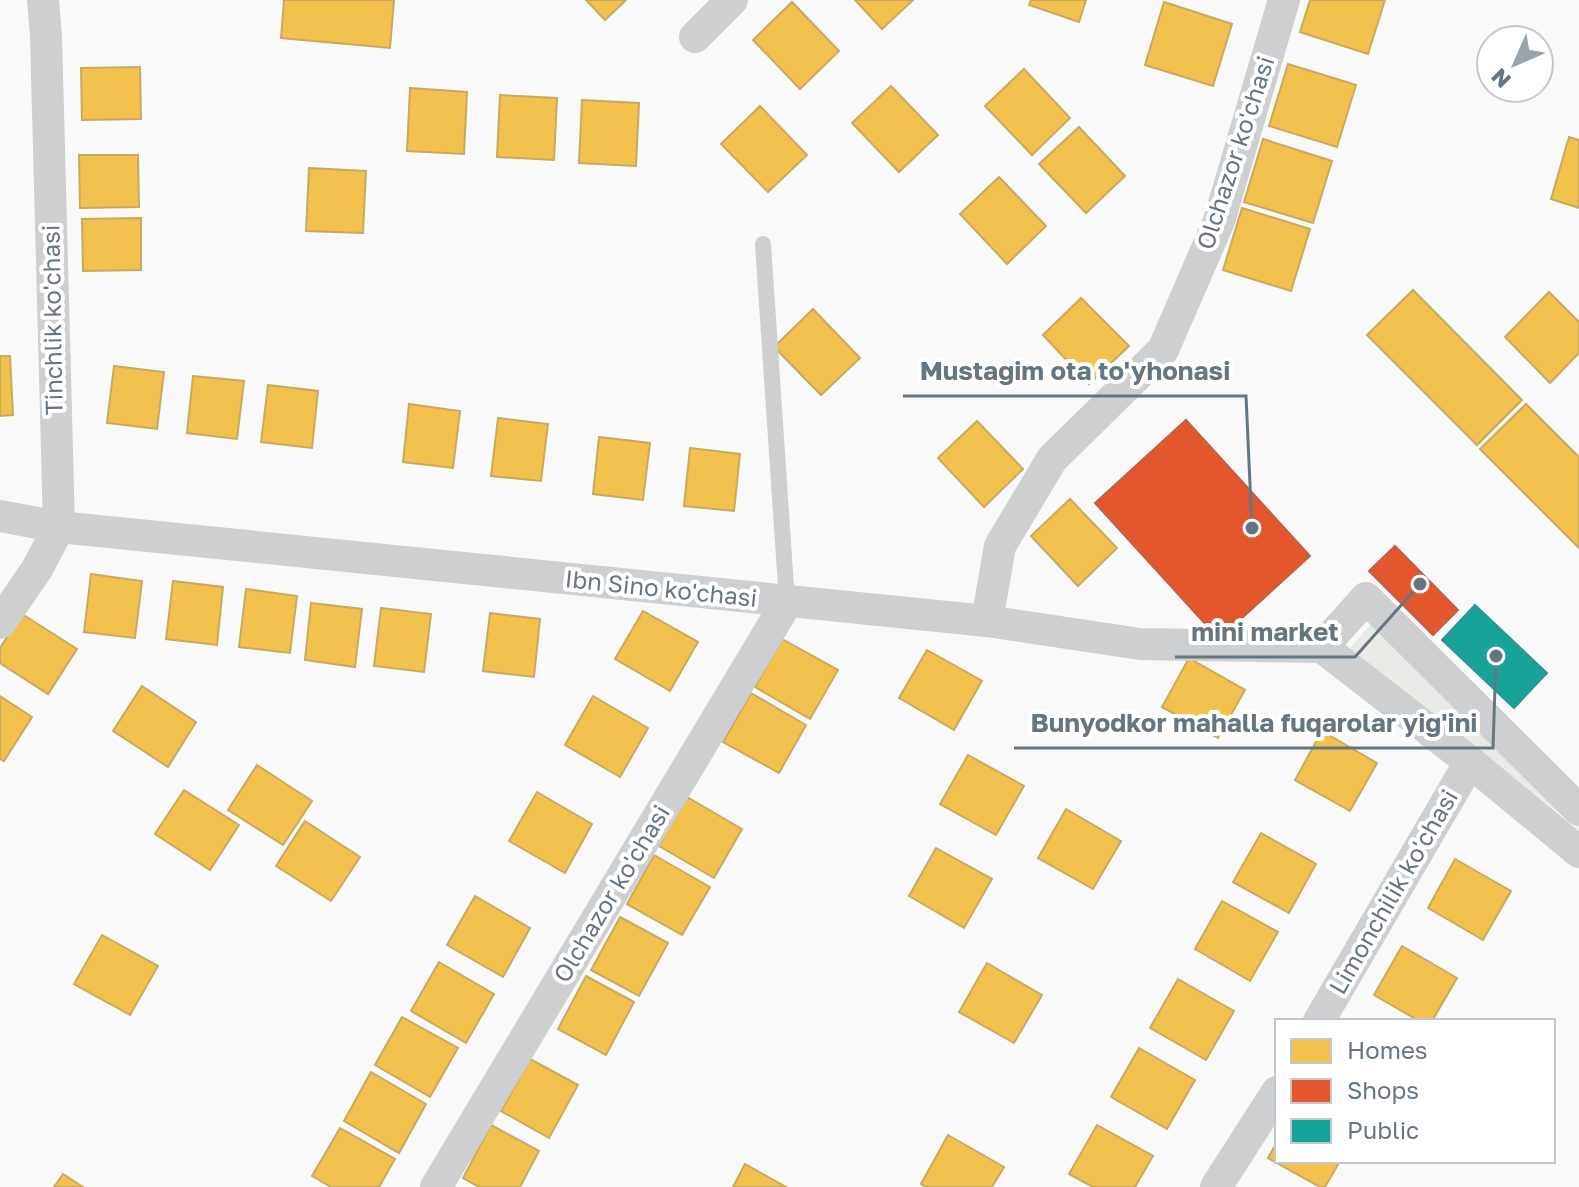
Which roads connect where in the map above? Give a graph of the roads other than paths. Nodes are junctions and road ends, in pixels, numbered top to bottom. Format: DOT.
graph roads {
  1 [pos="43,0"];
  2 [pos="732,0"];
  3 [pos="1284,0"];
  4 [pos="695,37"];
  5 [pos="763,244"];
  6 [pos="0,516"];
  7 [pos="59,527"];
  8 [pos="787,602"];
  9 [pos="987,621"];
  10 [pos="0,623"];
  11 [pos="1322,647"];
  12 [pos="1470,762"];
  13 [pos="1579,810"];
  14 [pos="1579,852"];
  15 [pos="1320,1019"];
  16 [pos="1275,1095"];
  17 [pos="436,1187"];
  18 [pos="1216,1187"];
  1 -- 7 [label="street, Tinchlik ko'chasi"];
  2 -- 4 [label="street"];
  3 -- 9 [label="street, Olchazor ko'chasi"];
  5 -- 8 [label="lane"];
  6 -- 7 [label="street, Ibn Sino ko'chasi"];
  7 -- 8 [label="street, Ibn Sino ko'chasi"];
  7 -- 10 [label="street, Tinchlik ko'chasi"];
  8 -- 9 [label="street, Ibn Sino ko'chasi"];
  8 -- 17 [label="street, Olchazor ko'chasi"];
  9 -- 11 [label="street, Ibn Sino ko'chasi"];
  11 -- 12 [label="street"];
  11 -- 13 [label="street"];
  12 -- 14 [label="street"];
  12 -- 15 [label="street, Limonchilik ko'chasi"];
  16 -- 18 [label="street"];
}
